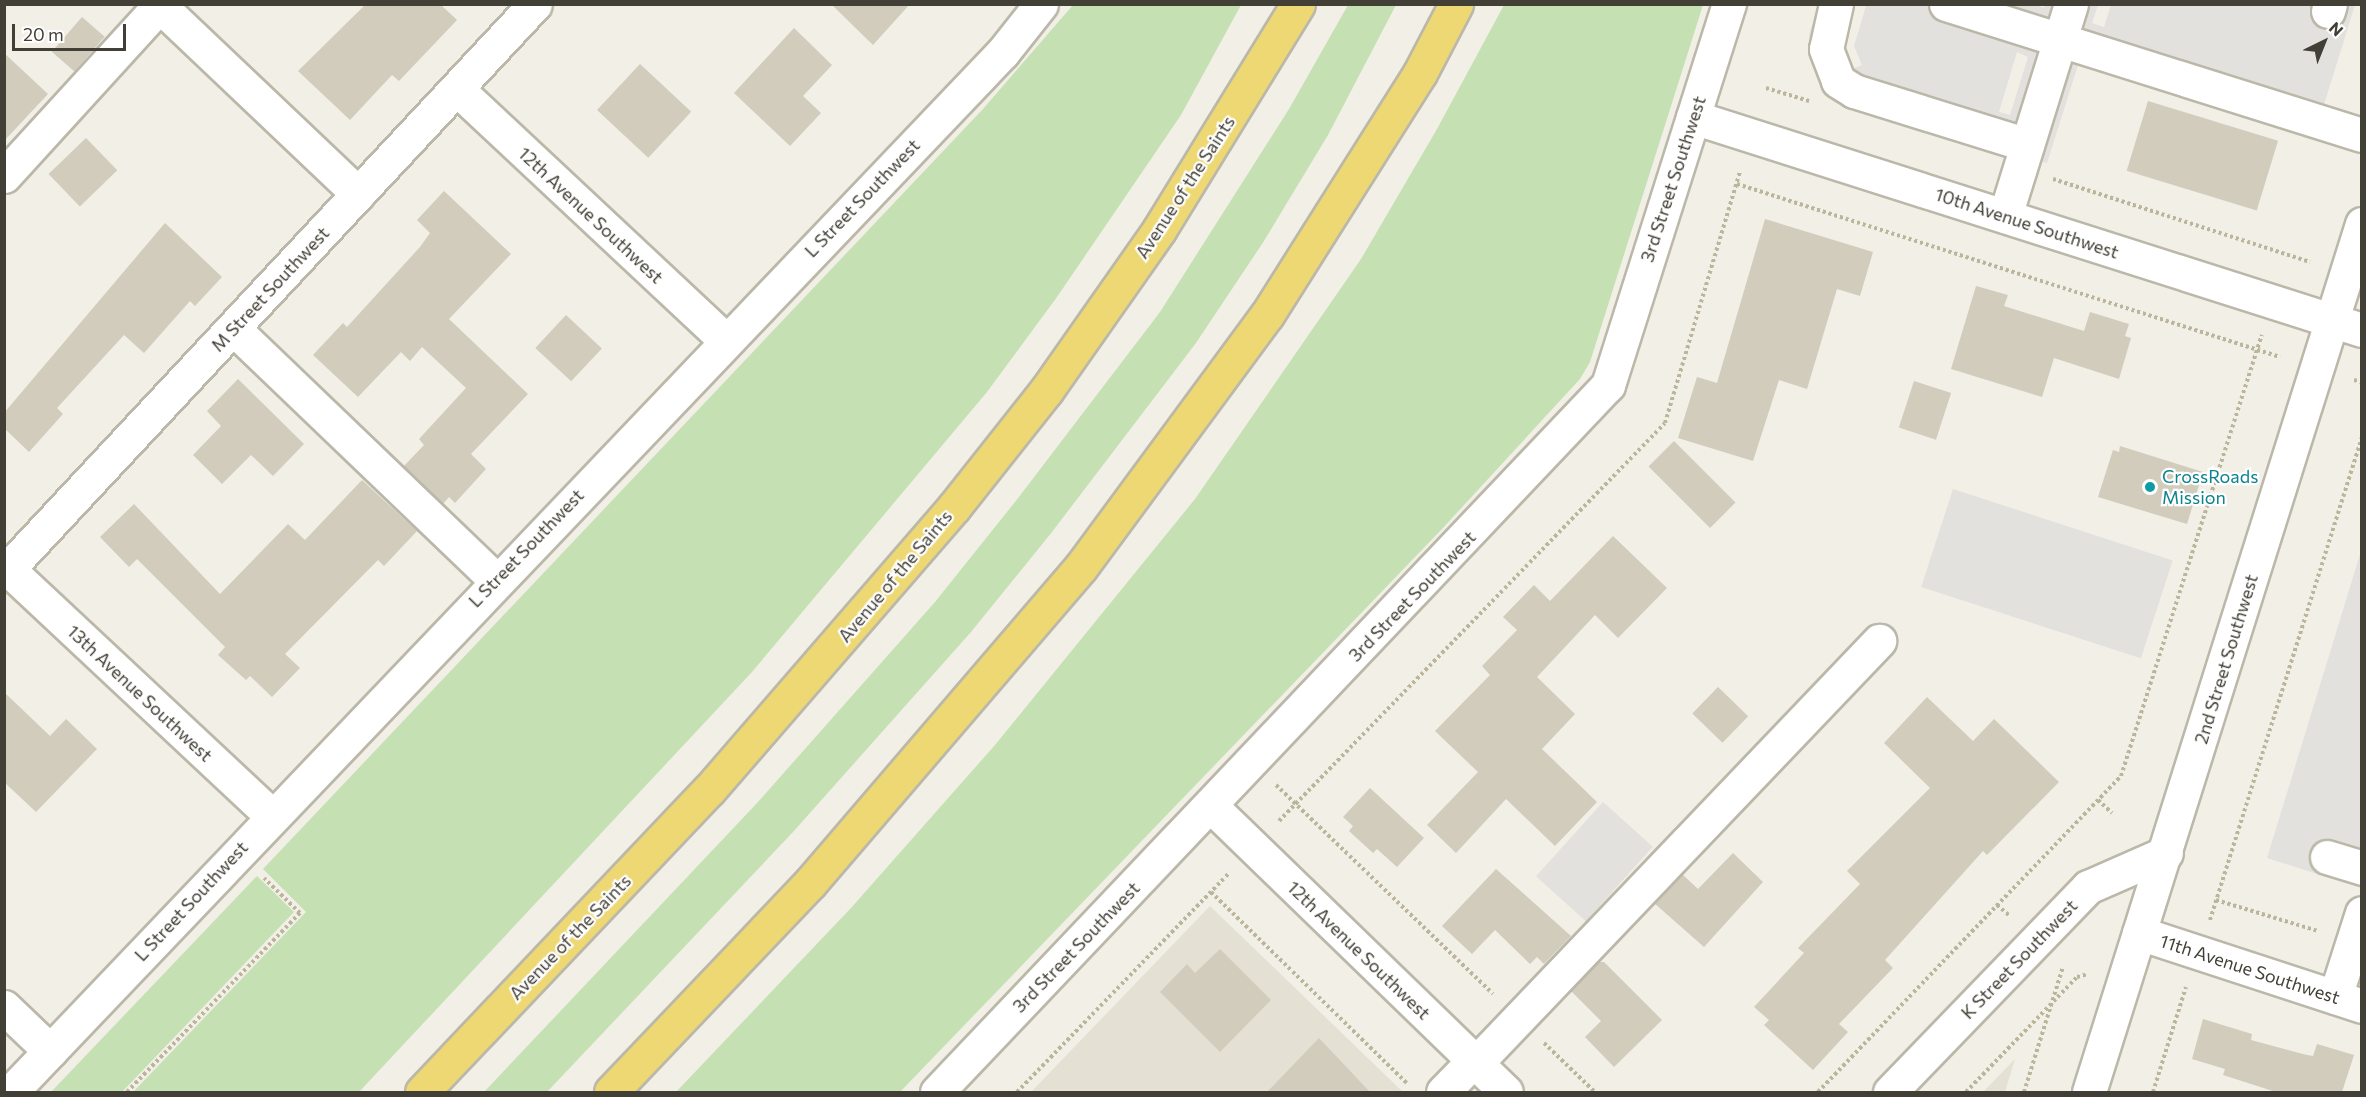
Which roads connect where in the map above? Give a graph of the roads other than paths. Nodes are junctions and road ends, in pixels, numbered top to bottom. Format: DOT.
graph roads {
  1 [pos="536,4"];
  2 [pos="1041,4"];
  3 [pos="1298,4"];
  4 [pos="1456,4"];
  5 [pos="1729,4"];
  6 [pos="1836,4"];
  7 [pos="1946,4"];
  8 [pos="2071,4"];
  9 [pos="159,5"];
  10 [pos="2060,40"];
  11 [pos="457,89"];
  12 [pos="1693,117"];
  13 [pos="2361,135"];
  14 [pos="2027,145"];
  15 [pos="4,176"];
  16 [pos="358,194"];
  17 [pos="2005,216"];
  18 [pos="2361,224"];
  19 [pos="2346,325"];
  20 [pos="234,329"];
  21 [pos="725,340"];
  22 [pos="6,571"];
  23 [pos="496,580"];
  24 [pos="1879,641"];
  25 [pos="1212,807"];
  26 [pos="272,816"];
  27 [pos="2166,853"];
  28 [pos="2327,857"];
  29 [pos="2361,867"];
  30 [pos="2357,927"];
  31 [pos="2139,933"];
  32 [pos="2348,1002"];
  33 [pos="4,1007"];
  34 [pos="50,1051"];
  35 [pos="1474,1062"];
  36 [pos="11,1092"];
  37 [pos="422,1092"];
  38 [pos="611,1092"];
  39 [pos="937,1092"];
  40 [pos="1443,1092"];
  41 [pos="1506,1092"];
  42 [pos="1890,1092"];
  43 [pos="2089,1092"];
  1 -- 11 [label="street, M Street Southwest"];
  2 -- 21 [label="street, L Street Southwest"];
  3 -- 37 [label="highway, Avenue of the Saints"];
  4 -- 38 [label="highway"];
  5 -- 12 [label="street, 3rd Street Southwest"];
  6 -- 14 [label="street"];
  7 -- 10 [label="street"];
  8 -- 10 [label="street"];
  9 -- 15 [label="street"];
  9 -- 16 [label="street"];
  10 -- 13 [label="street"];
  10 -- 14 [label="street"];
  11 -- 16 [label="street, M Street Southwest"];
  11 -- 21 [label="street, 12th Avenue Southwest"];
  12 -- 17 [label="street, 10th Avenue Southwest"];
  12 -- 25 [label="street, 3rd Street Southwest"];
  14 -- 17 [label="street"];
  16 -- 20 [label="street, M Street Southwest"];
  17 -- 19 [label="street, 10th Avenue Southwest"];
  18 -- 19 [label="street, 2nd Street Southwest"];
  19 -- 27 [label="street, 2nd Street Southwest"];
  20 -- 22 [label="street, M Street Southwest"];
  20 -- 23 [label="street"];
  21 -- 23 [label="street, L Street Southwest"];
  22 -- 26 [label="street, 13th Avenue Southwest"];
  23 -- 26 [label="street, L Street Southwest"];
  24 -- 35 [label="street"];
  25 -- 35 [label="street, 12th Avenue Southwest"];
  25 -- 39 [label="street, 3rd Street Southwest"];
  26 -- 34 [label="street, L Street Southwest"];
  27 -- 31 [label="street, 2nd Street Southwest"];
  27 -- 42 [label="street, K Street Southwest"];
  28 -- 29 [label="street"];
  30 -- 32 [label="street"];
  31 -- 32 [label="street, 11th Avenue Southwest"];
  31 -- 43 [label="street, 2nd Street Southwest"];
  33 -- 34 [label="street"];
  34 -- 36 [label="street, L Street Southwest"];
  35 -- 40 [label="street"];
  35 -- 41 [label="street, 12th Avenue Southwest"];
}
